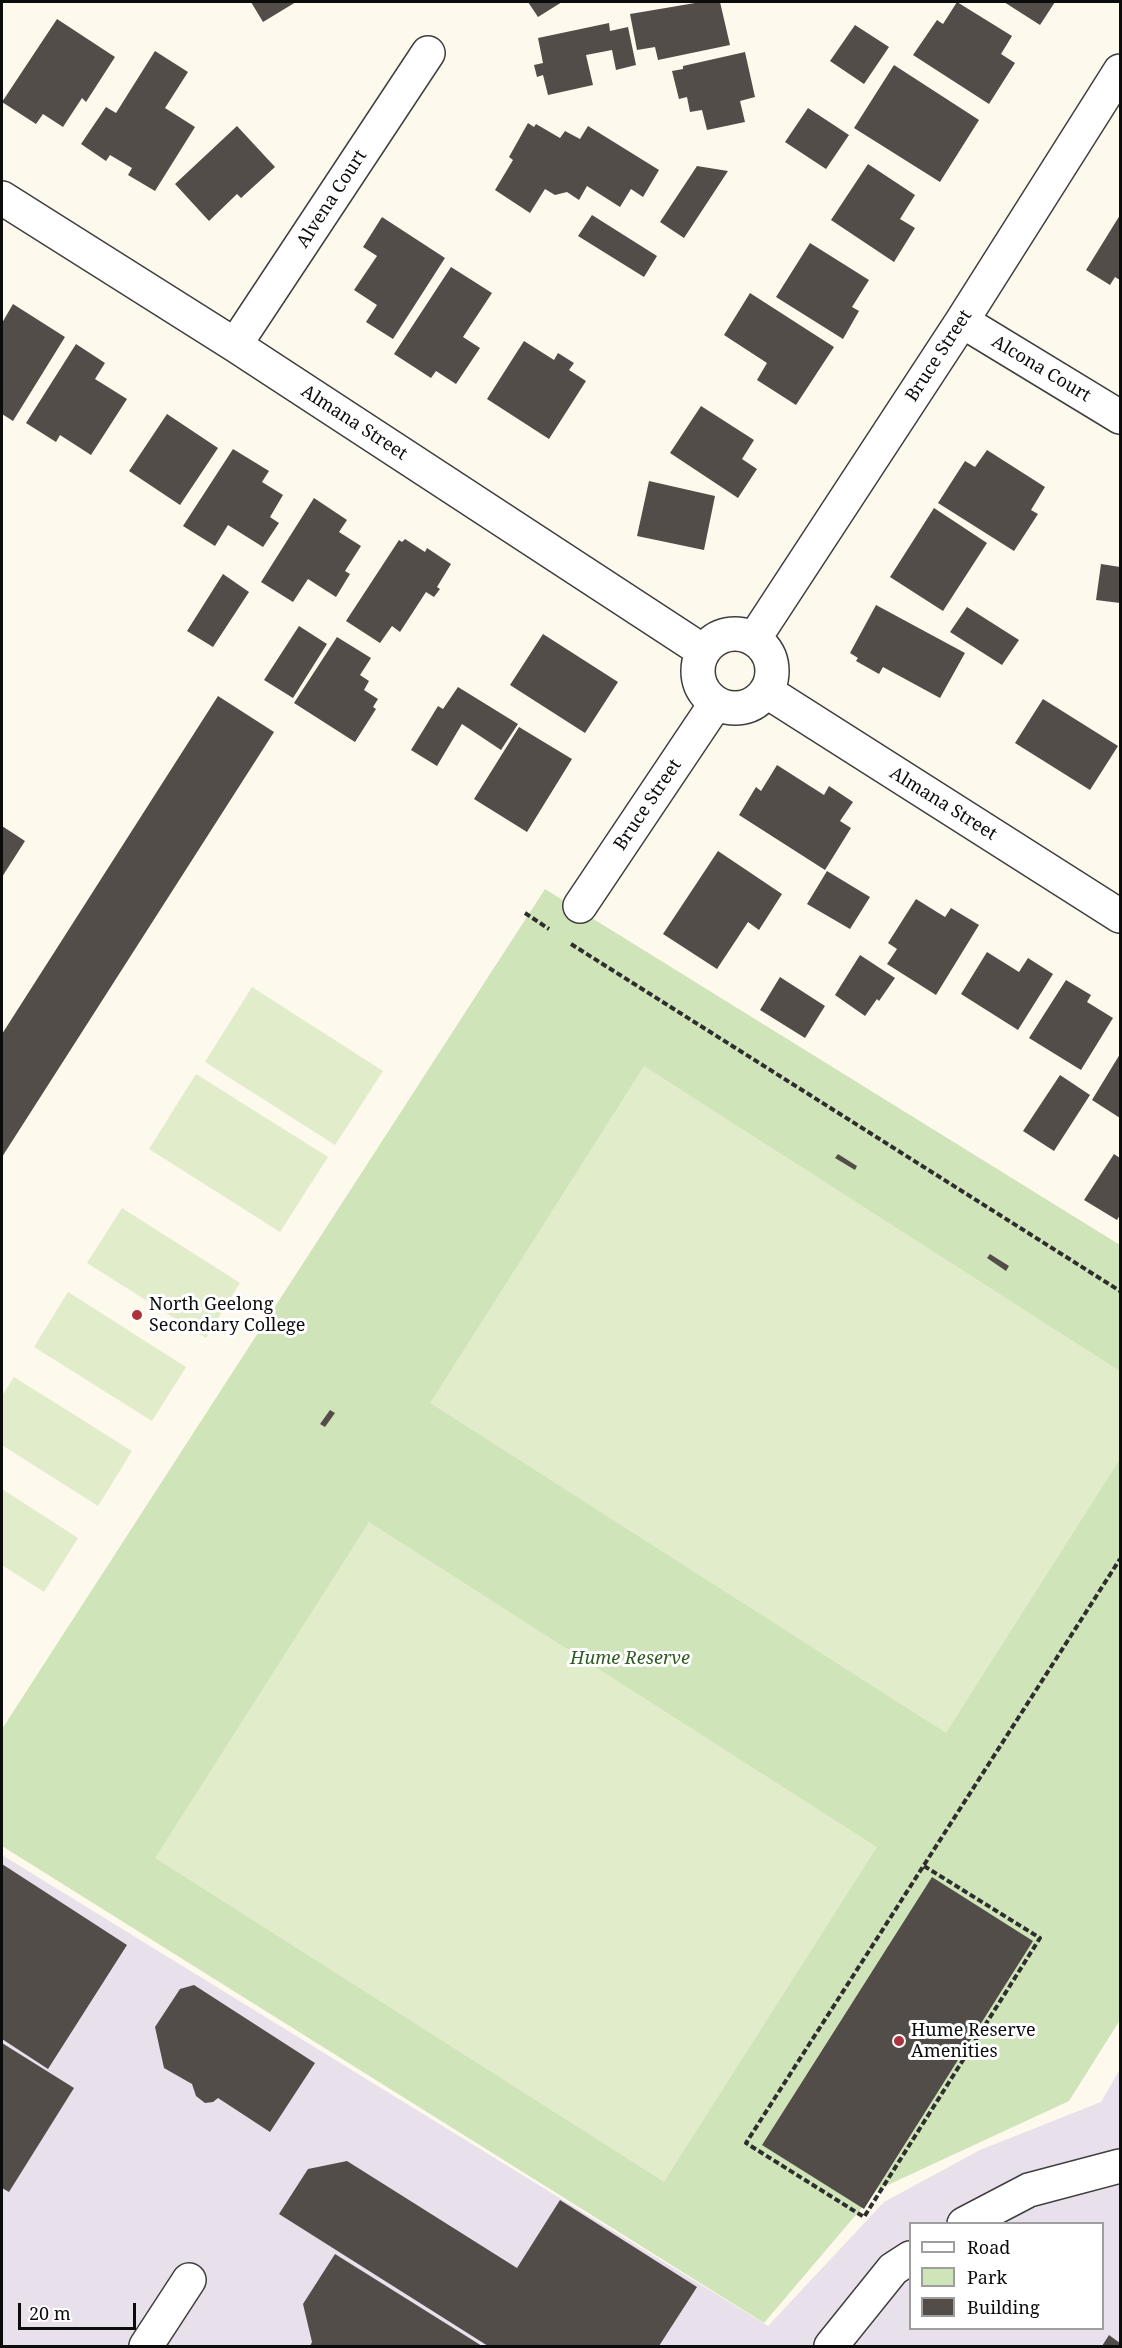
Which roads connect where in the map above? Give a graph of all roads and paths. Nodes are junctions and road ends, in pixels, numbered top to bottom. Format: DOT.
graph roads {
  1 [pos="428,53"];
  2 [pos="1120,71"];
  3 [pos="2,198"];
  4 [pos="962,321"];
  5 [pos="235,345"];
  6 [pos="1120,417"];
  7 [pos="754,639"];
  8 [pos="703,651"];
  9 [pos="766,692"];
  10 [pos="716,703"];
  11 [pos="580,906"];
  12 [pos="525,913"];
  13 [pos="1120,916"];
  14 [pos="552,932"];
  15 [pos="561,938"];
  16 [pos="1120,1291"];
  17 [pos="1120,1559"];
  18 [pos="924,1866"];
  19 [pos="1120,2166"];
  20 [pos="966,2222"];
  21 [pos="909,2259"];
  22 [pos="189,2280"];
  23 [pos="146,2346"];
  24 [pos="831,2346"];
  1 -- 5 [label="street, Alvena Court"];
  2 -- 4 [label="street, Bruce Street"];
  3 -- 5 [label="street, Almana Street"];
  4 -- 6 [label="street, Alcona Court"];
  4 -- 7 [label="street, Bruce Street"];
  5 -- 8 [label="street, Almana Street"];
  7 -- 8 [label="street"];
  7 -- 9 [label="street"];
  8 -- 10 [label="street"];
  9 -- 10 [label="street"];
  9 -- 13 [label="street, Almana Street"];
  10 -- 11 [label="street, Bruce Street"];
  12 -- 14 [label="path"];
  15 -- 16 [label="path"];
  17 -- 18 [label="path"];
  18 -- 18 [label="path"];
  19 -- 20 [label="street"];
  21 -- 24 [label="street"];
  22 -- 23 [label="street"];
}
